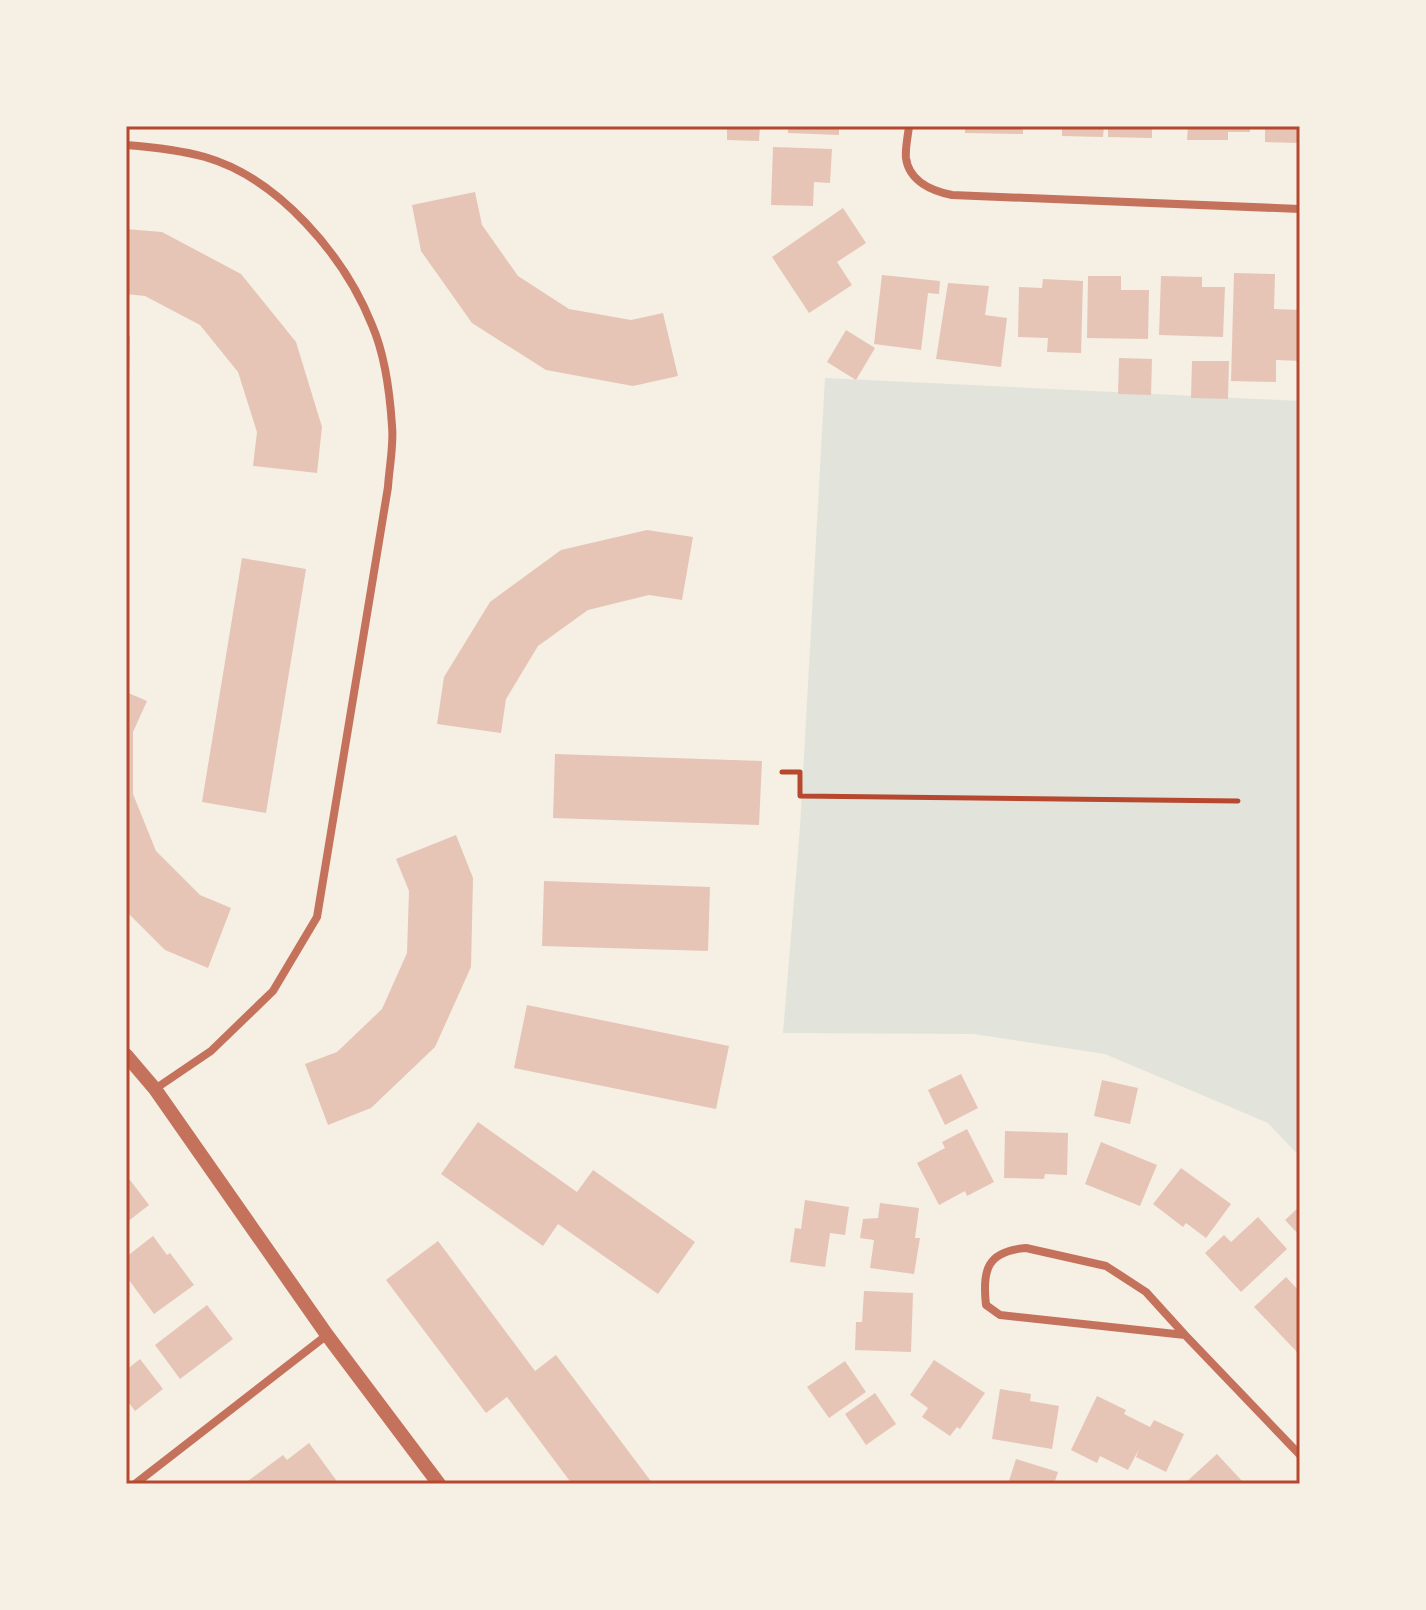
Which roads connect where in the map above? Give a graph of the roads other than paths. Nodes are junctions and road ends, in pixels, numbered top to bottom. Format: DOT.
graph roads {
  1 [pos="909,126"];
  2 [pos="126,145"];
  3 [pos="1300,209"];
  4 [pos="126,1055"];
  5 [pos="155,1089"];
  6 [pos="327,1335"];
  7 [pos="1185,1335"];
  8 [pos="1300,1455"];
  9 [pos="135,1484"];
  10 [pos="439,1484"];
  1 -- 3 [label="street"];
  2 -- 5 [label="street"];
  4 -- 5 [label="street"];
  5 -- 6 [label="street"];
  6 -- 9 [label="street"];
  6 -- 10 [label="street"];
  7 -- 7 [label="street"];
  7 -- 8 [label="street"];
}
